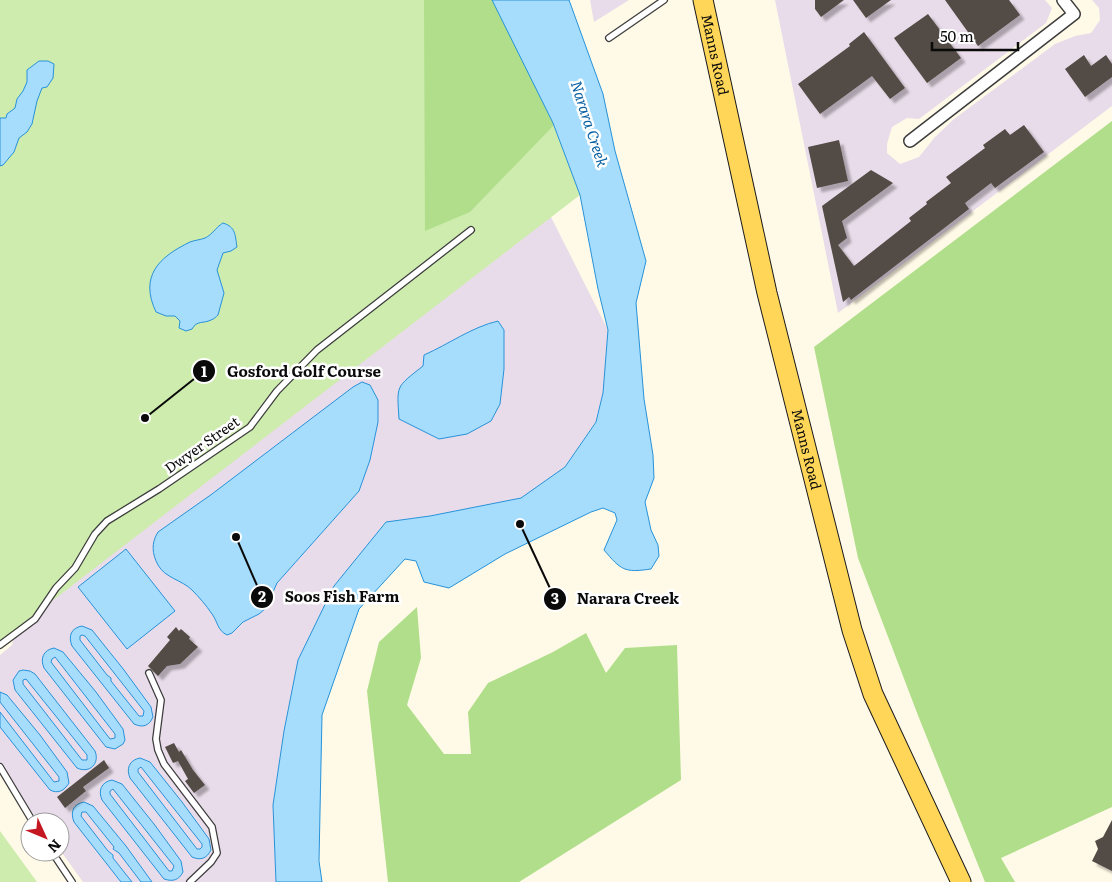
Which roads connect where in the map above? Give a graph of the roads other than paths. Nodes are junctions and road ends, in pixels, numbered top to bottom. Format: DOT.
graph roads {
  1 [pos="664,0"];
  2 [pos="703,0"];
  3 [pos="1062,0"];
  4 [pos="609,38"];
  5 [pos="910,141"];
  6 [pos="471,230"];
  7 [pos="0,646"];
  8 [pos="149,673"];
  9 [pos="0,767"];
  10 [pos="27,812"];
  11 [pos="59,862"];
  12 [pos="72,882"];
  13 [pos="190,882"];
  14 [pos="961,882"];
  1 -- 4 [label="lane"];
  2 -- 14 [label="main road, Manns Road"];
  3 -- 5 [label="street"];
  6 -- 7 [label="lane, Dwyer Street"];
  8 -- 13 [label="lane"];
  9 -- 10 [label="lane"];
  11 -- 12 [label="lane"];
}
